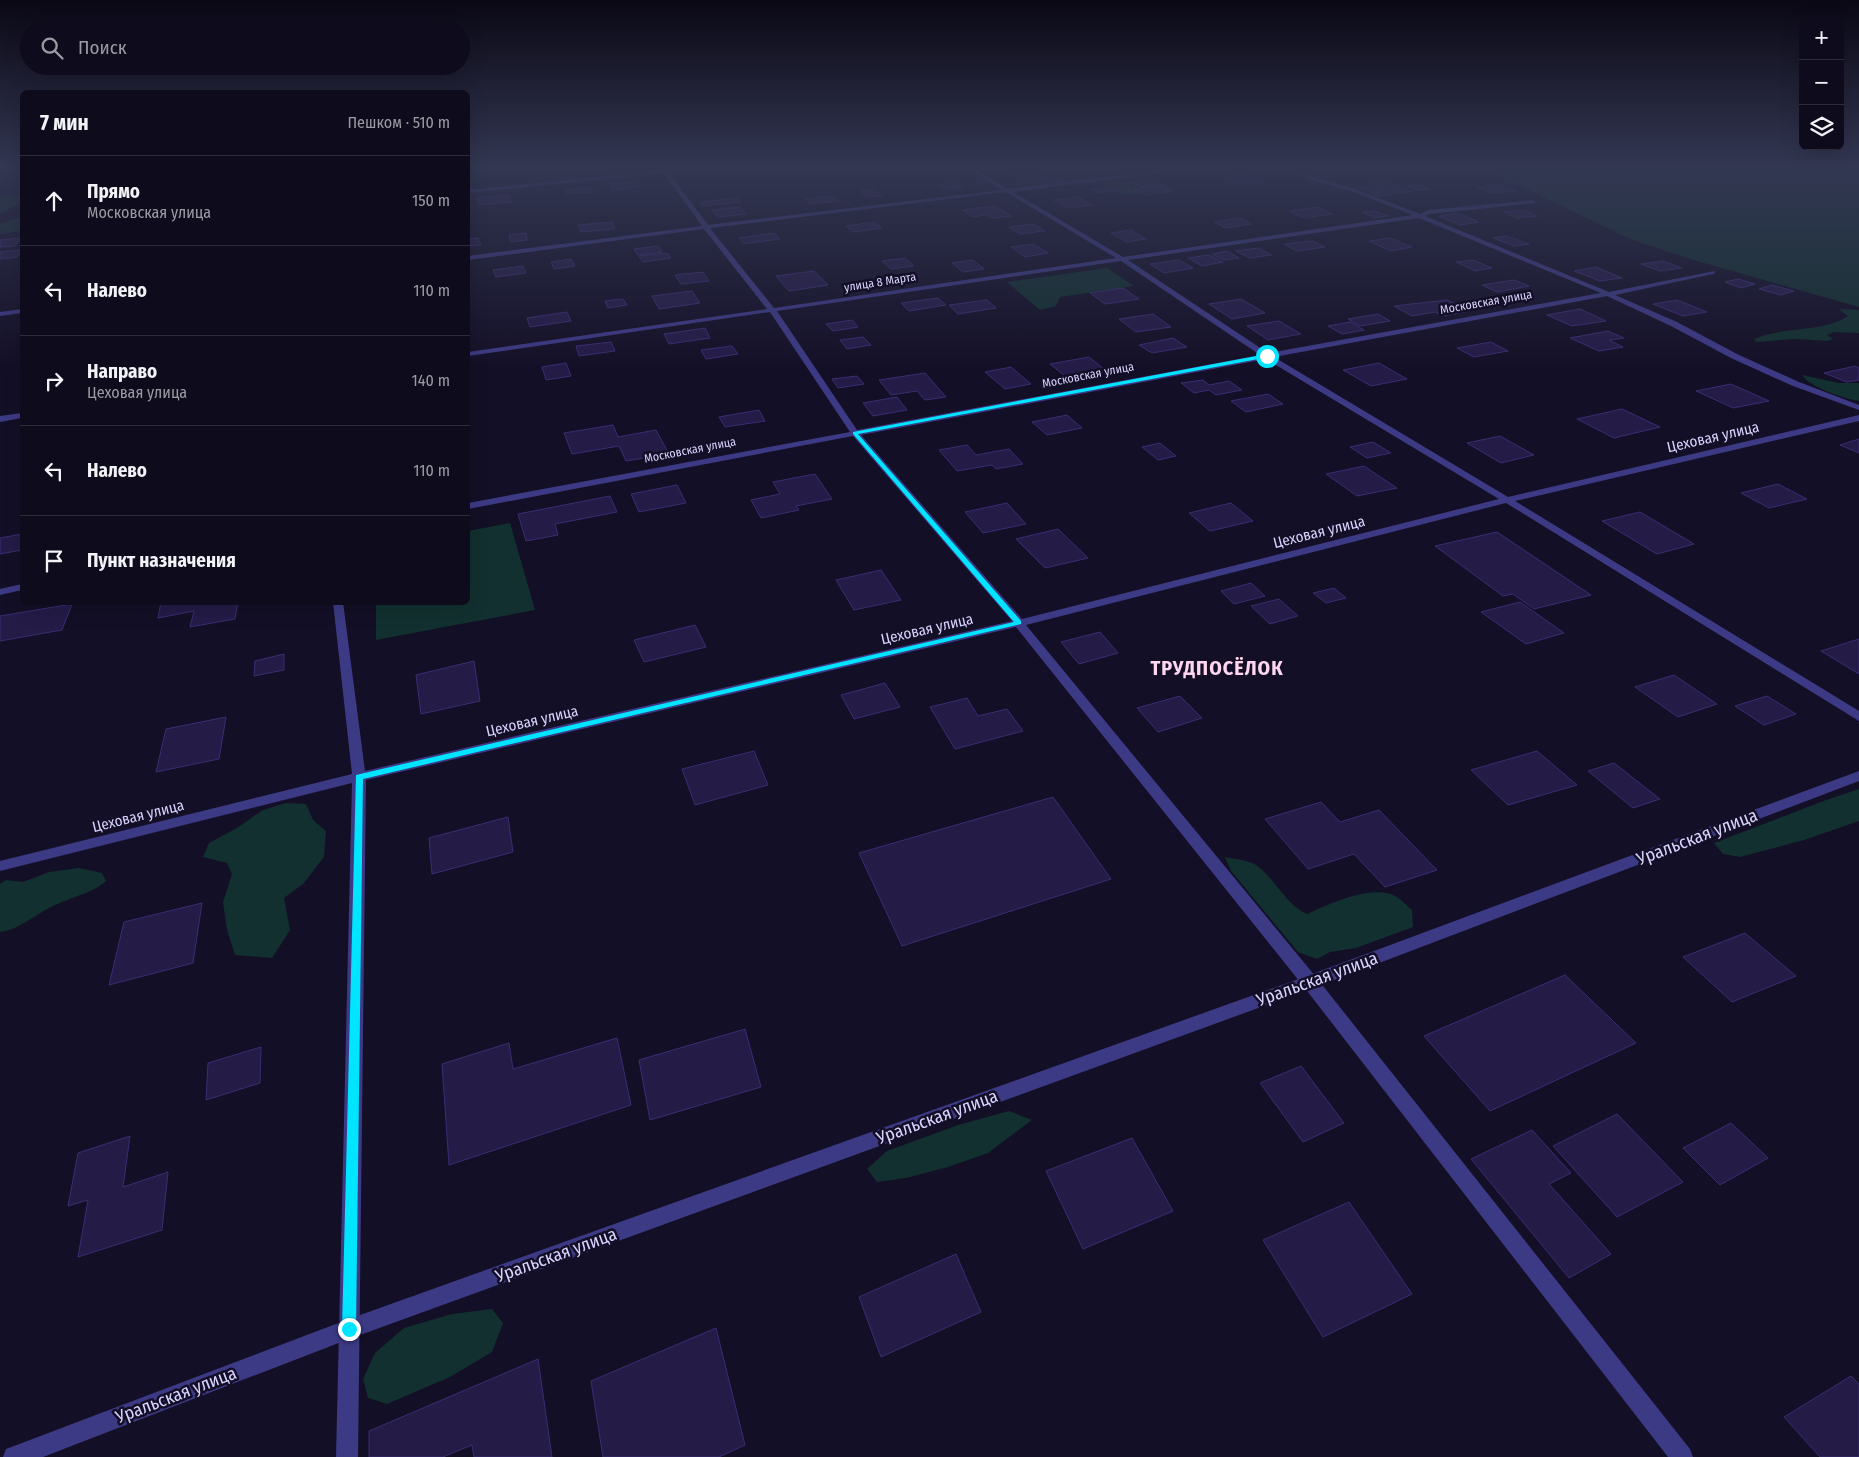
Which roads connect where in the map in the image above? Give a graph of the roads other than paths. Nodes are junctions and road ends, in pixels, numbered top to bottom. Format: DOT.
graph roads {
  1 [pos="652,234"];
  2 [pos="712,234"];
  3 [pos="1080,234"];
  4 [pos="1295,234"];
  5 [pos="1463,234"];
  6 [pos="470,258"];
  7 [pos="1122,259"];
  8 [pos="1713,272"];
  9 [pos="1608,294"];
  10 [pos="20,311"];
  11 [pos="774,311"];
  12 [pos="0,314"];
  13 [pos="470,354"];
  14 [pos="1267,356"];
  15 [pos="1859,408"];
  16 [pos="20,416"];
  17 [pos="1859,418"];
  18 [pos="0,419"];
  19 [pos="854,433"];
  20 [pos="1507,500"];
  21 [pos="470,506"];
  22 [pos="20,588"];
  23 [pos="0,592"];
  24 [pos="338,605"];
  25 [pos="1019,623"];
  26 [pos="1859,717"];
  27 [pos="1859,776"];
  28 [pos="359,777"];
  29 [pos="0,866"];
  30 [pos="1310,982"];
  31 [pos="349,1329"];
  32 [pos="14,1457"];
  33 [pos="347,1457"];
  34 [pos="1682,1457"];
  1 -- 6 [label="street"];
  2 -- 11 [label="street"];
  3 -- 7 [label="street"];
  4 -- 7 [label="street, улица 8 Марта"];
  5 -- 9 [label="street"];
  7 -- 11 [label="street, улица 8 Марта"];
  7 -- 14 [label="street"];
  8 -- 9 [label="street, Московская улица"];
  9 -- 14 [label="street, Московская улица"];
  9 -- 15 [label="street"];
  10 -- 12 [label="street"];
  11 -- 13 [label="street, улица 8 Марта"];
  11 -- 19 [label="street"];
  14 -- 19 [label="street, Московская улица"];
  14 -- 20 [label="street"];
  16 -- 18 [label="street"];
  17 -- 20 [label="street, Цеховая улица"];
  19 -- 21 [label="street, Московская улица"];
  19 -- 25 [label="street"];
  20 -- 25 [label="street, Цеховая улица"];
  20 -- 26 [label="street"];
  22 -- 23 [label="street"];
  24 -- 28 [label="street"];
  25 -- 28 [label="street, Цеховая улица"];
  25 -- 30 [label="street"];
  27 -- 30 [label="street, Уральская улица"];
  28 -- 29 [label="street, Цеховая улица"];
  28 -- 31 [label="street"];
  30 -- 31 [label="street, Уральская улица"];
  30 -- 34 [label="street"];
  31 -- 32 [label="street, Уральская улица"];
  31 -- 33 [label="street"];
}
